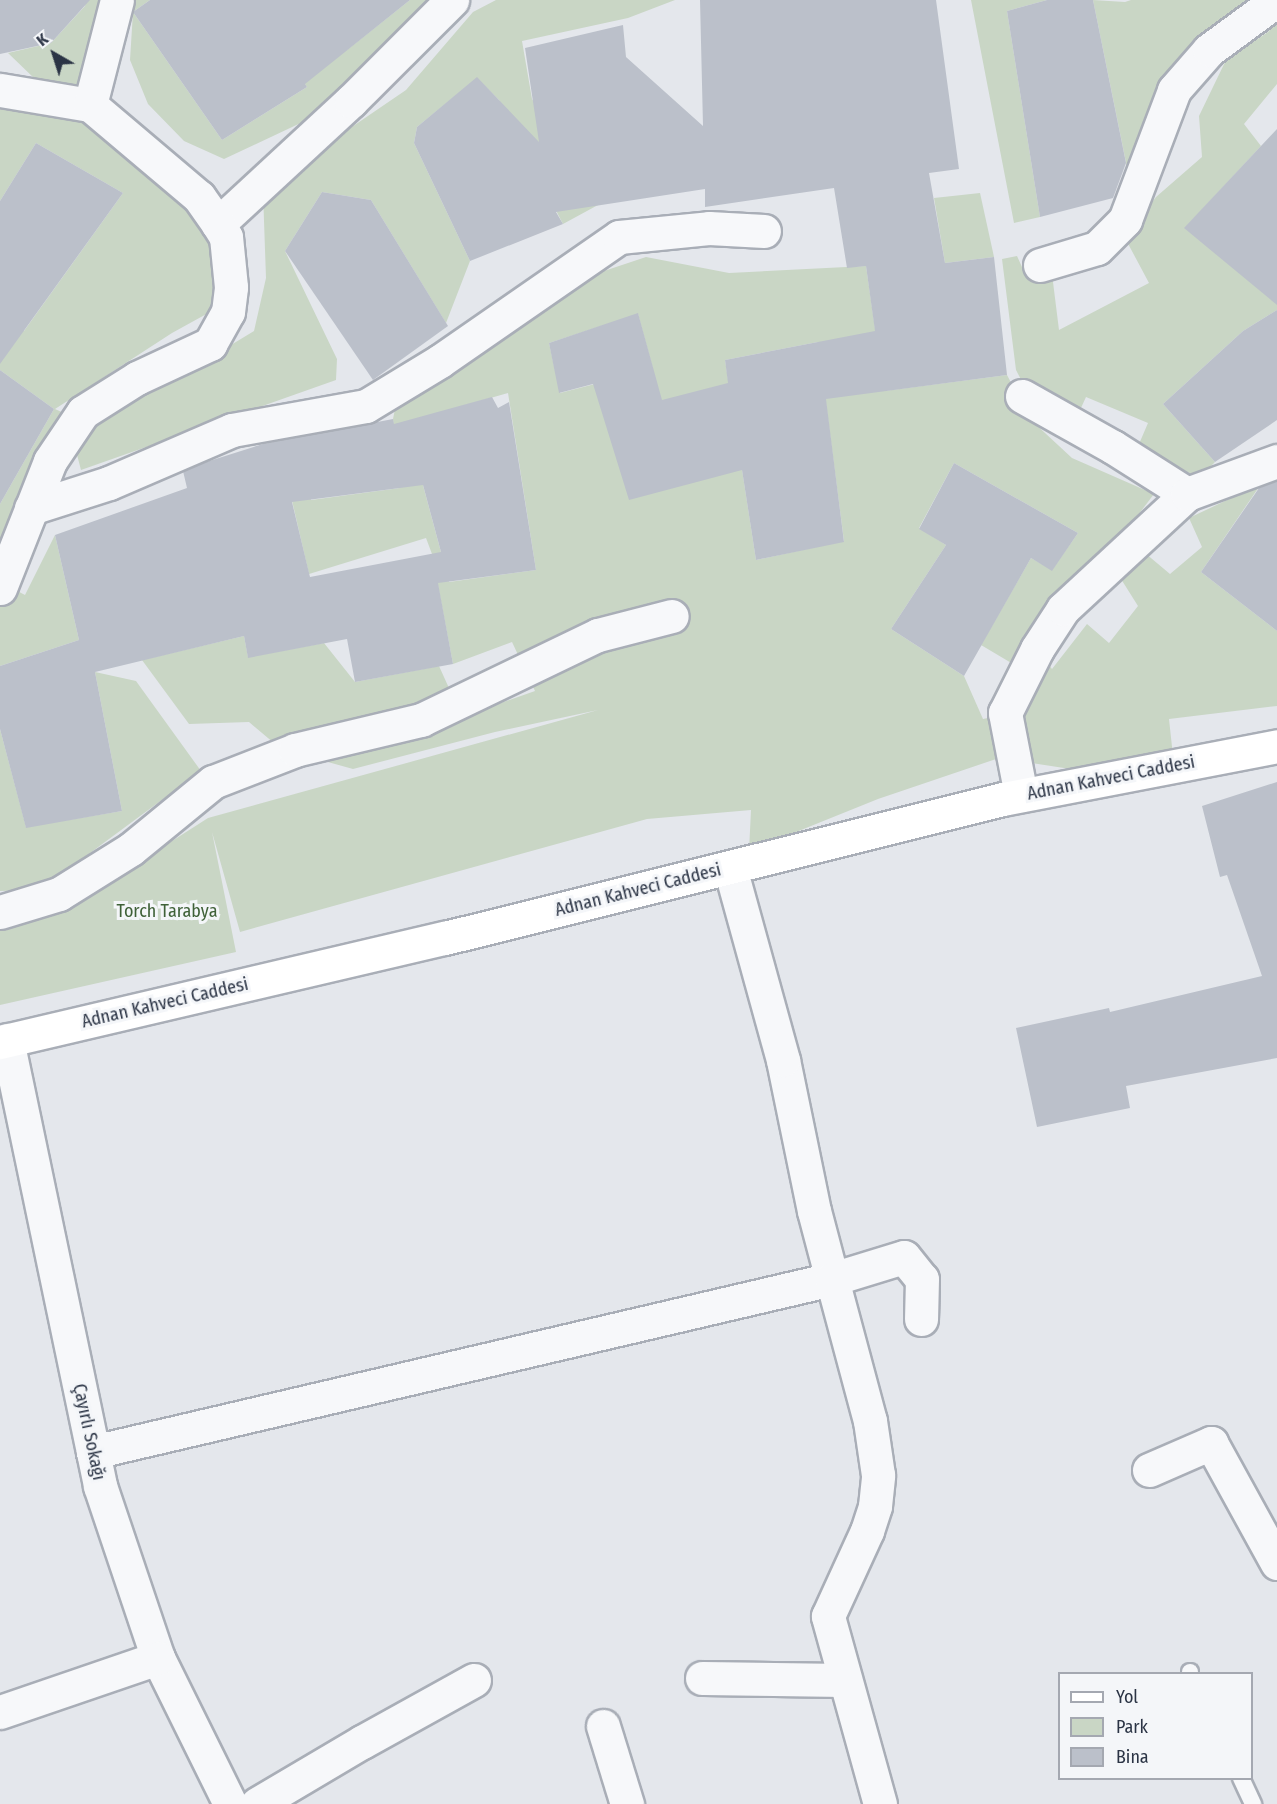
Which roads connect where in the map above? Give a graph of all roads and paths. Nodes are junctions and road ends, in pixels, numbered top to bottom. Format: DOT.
graph roads {
  1 [pos="117,0"];
  2 [pos="452,0"];
  3 [pos="1277,0"];
  4 [pos="0,90"];
  5 [pos="90,105"];
  6 [pos="218,224"];
  7 [pos="764,231"];
  8 [pos="1040,265"];
  9 [pos="1022,396"];
  10 [pos="1277,461"];
  11 [pos="1187,494"];
  12 [pos="31,508"];
  13 [pos="0,588"];
  14 [pos="672,616"];
  15 [pos="1277,746"];
  16 [pos="1021,795"];
  17 [pos="730,867"];
  18 [pos="0,912"];
  19 [pos="4,1041"];
  20 [pos="832,1279"];
  21 [pos="921,1319"];
  22 [pos="93,1452"];
  23 [pos="1149,1470"];
  24 [pos="1277,1563"];
  25 [pos="158,1658"];
  26 [pos="702,1678"];
  27 [pos="474,1680"];
  28 [pos="845,1680"];
  29 [pos="0,1713"];
  30 [pos="603,1726"];
  31 [pos="1241,1780"];
  32 [pos="230,1804"];
  33 [pos="257,1804"];
  34 [pos="627,1804"];
  35 [pos="880,1804"];
  36 [pos="1253,1804"];
  1 -- 5 [label="street"];
  2 -- 6 [label="street"];
  3 -- 8 [label="street"];
  4 -- 5 [label="street"];
  5 -- 6 [label="street"];
  6 -- 12 [label="street"];
  7 -- 12 [label="street"];
  9 -- 11 [label="street"];
  10 -- 11 [label="street"];
  11 -- 16 [label="street"];
  12 -- 13 [label="street"];
  14 -- 18 [label="street"];
  15 -- 16 [label="main road, Adnan Kahveci Caddesi"];
  16 -- 17 [label="main road, Adnan Kahveci Caddesi"];
  17 -- 19 [label="main road, Adnan Kahveci Caddesi"];
  17 -- 20 [label="street"];
  19 -- 22 [label="street, Çayırlı Sokağı"];
  20 -- 21 [label="street"];
  20 -- 22 [label="street"];
  20 -- 28 [label="street"];
  22 -- 25 [label="street, Çayırlı Sokağı"];
  23 -- 24 [label="street"];
  25 -- 29 [label="street"];
  25 -- 32 [label="street, Çayırlı Sokağı"];
  26 -- 28 [label="street"];
  27 -- 33 [label="street"];
  28 -- 35 [label="street"];
  30 -- 34 [label="street"];
  31 -- 36 [label="lane"];
}
